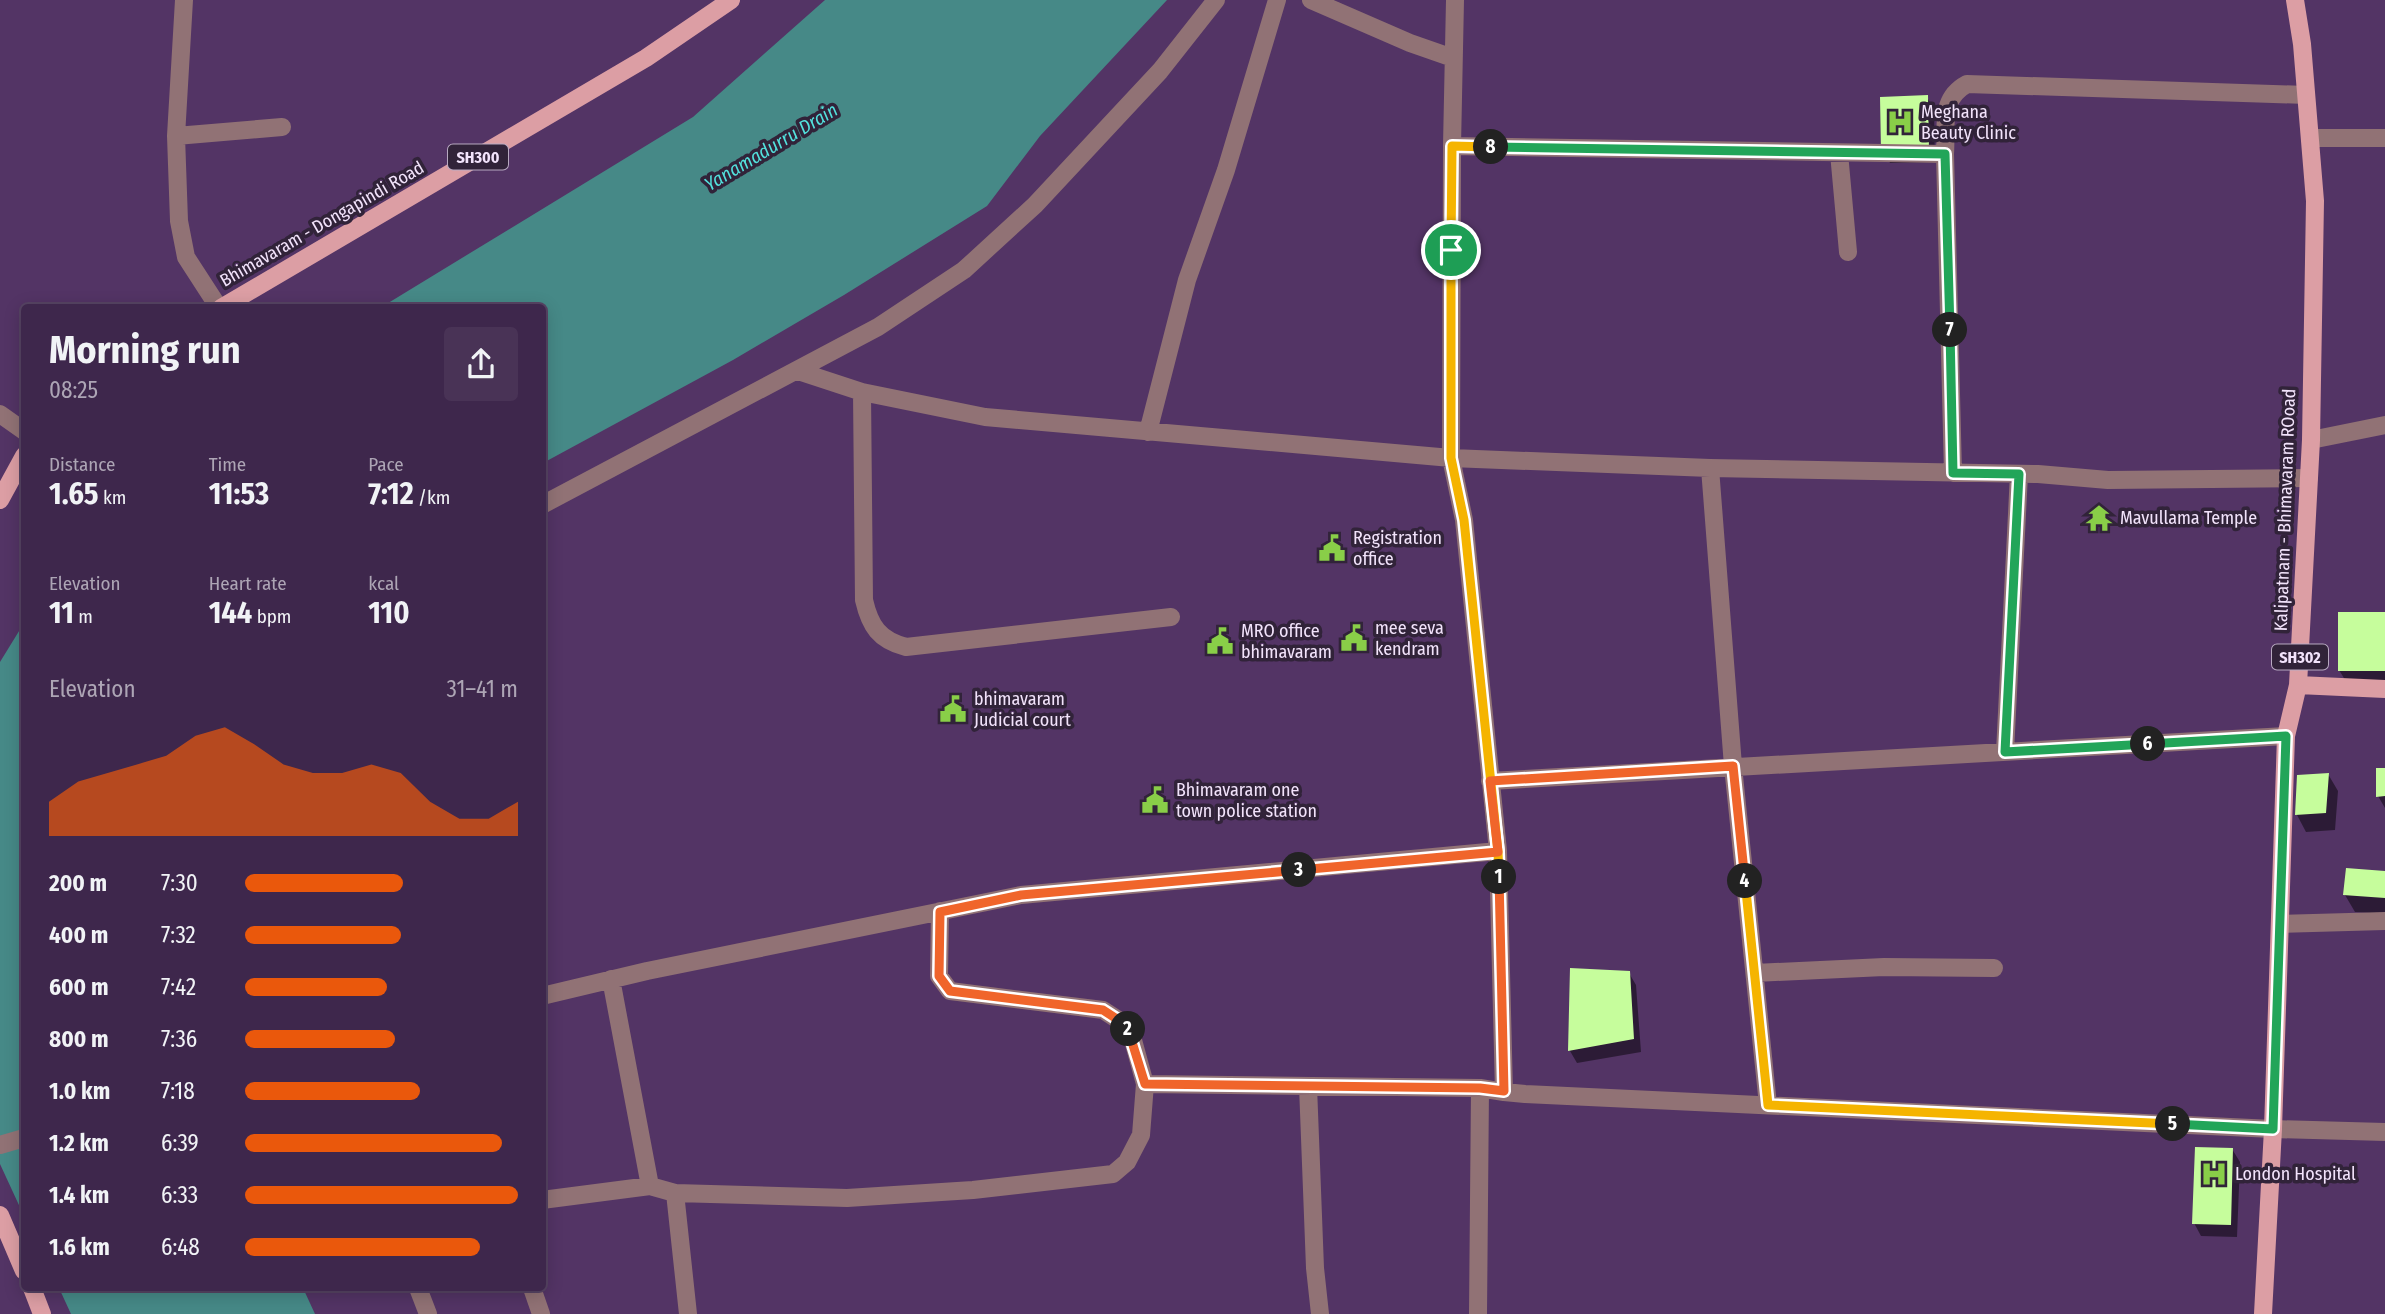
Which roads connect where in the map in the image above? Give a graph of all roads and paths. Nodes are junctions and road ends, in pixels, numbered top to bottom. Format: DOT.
graph roads {
  1 [pos="184,0"];
  2 [pos="731,0"];
  3 [pos="1216,0"];
  4 [pos="1277,0"];
  5 [pos="1311,0"];
  6 [pos="1455,0"];
  7 [pos="2295,0"];
  8 [pos="1453,58"];
  9 [pos="2306,95"];
  10 [pos="282,127"];
  11 [pos="176,136"];
  12 [pos="2310,138"];
  13 [pos="2385,138"];
  14 [pos="1452,146"];
  15 [pos="1839,153"];
  16 [pos="1945,154"];
  17 [pos="1848,252"];
  18 [pos="217,304"];
  19 [pos="227,304"];
  20 [pos="798,371"];
  21 [pos="862,392"];
  22 [pos="0,414"];
  23 [pos="2385,425"];
  24 [pos="21,429"];
  25 [pos="1148,432"];
  26 [pos="2311,440"];
  27 [pos="1451,458"];
  28 [pos="21,462"];
  29 [pos="1710,468"];
  30 [pos="1953,473"];
  31 [pos="2019,474"];
  32 [pos="2309,478"];
  33 [pos="0,500"];
  34 [pos="546,503"];
  35 [pos="1171,617"];
  36 [pos="2298,685"];
  37 [pos="2385,690"];
  38 [pos="2286,736"];
  39 [pos="2005,752"];
  40 [pos="1733,766"];
  41 [pos="1490,781"];
  42 [pos="1498,852"];
  43 [pos="940,912"];
  44 [pos="2385,921"];
  45 [pos="2280,924"];
  46 [pos="1994,968"];
  47 [pos="1755,973"];
  48 [pos="611,979"];
  49 [pos="546,995"];
  50 [pos="1145,1084"];
  51 [pos="1308,1086"];
  52 [pos="1480,1088"];
  53 [pos="1504,1091"];
  54 [pos="1768,1105"];
  55 [pos="2273,1129"];
  56 [pos="2385,1132"];
  57 [pos="21,1139"];
  58 [pos="0,1145"];
  59 [pos="650,1186"];
  60 [pos="675,1193"];
  61 [pos="546,1199"];
  62 [pos="0,1215"];
  63 [pos="21,1264"];
  64 [pos="33,1291"];
  65 [pos="419,1291"];
  66 [pos="533,1291"];
  67 [pos="43,1314"];
  68 [pos="428,1314"];
  69 [pos="541,1314"];
  70 [pos="688,1314"];
  71 [pos="1320,1314"];
  72 [pos="1478,1314"];
  73 [pos="2263,1314"];
  1 -- 11 [label="street"];
  2 -- 19 [label="main road, Bhimavaram - Dongapindi Road / SH300"];
  3 -- 20 [label="street"];
  4 -- 25 [label="street"];
  5 -- 8 [label="street"];
  6 -- 8 [label="street"];
  7 -- 9 [label="main road, Kalipatnam - Bhimavaram ROoad / SH302"];
  8 -- 14 [label="street"];
  9 -- 12 [label="main road, Kalipatnam - Bhimavaram ROoad / SH302"];
  9 -- 16 [label="street"];
  10 -- 11 [label="street"];
  11 -- 18 [label="street"];
  12 -- 13 [label="street"];
  12 -- 26 [label="main road, Kalipatnam - Bhimavaram ROoad / SH302"];
  14 -- 15 [label="street"];
  14 -- 27 [label="street"];
  15 -- 16 [label="street"];
  15 -- 17 [label="street"];
  16 -- 30 [label="street"];
  20 -- 21 [label="street"];
  20 -- 34 [label="street"];
  21 -- 25 [label="street"];
  21 -- 35 [label="street"];
  22 -- 24 [label="street"];
  23 -- 26 [label="street"];
  25 -- 27 [label="street"];
  26 -- 32 [label="main road, Kalipatnam - Bhimavaram ROoad / SH302"];
  27 -- 29 [label="street"];
  27 -- 41 [label="street"];
  28 -- 33 [label="main road"];
  29 -- 30 [label="street"];
  29 -- 40 [label="street"];
  30 -- 31 [label="street"];
  31 -- 32 [label="street"];
  31 -- 39 [label="street"];
  32 -- 36 [label="main road, Kalipatnam - Bhimavaram ROoad / SH302"];
  36 -- 37 [label="main road"];
  36 -- 38 [label="main road, Kalipatnam - Bhimavaram ROoad / SH302"];
  38 -- 39 [label="street"];
  38 -- 45 [label="main road, Kalipatnam - Bhimavaram ROoad / SH302"];
  39 -- 40 [label="street"];
  40 -- 41 [label="street"];
  40 -- 47 [label="street"];
  41 -- 42 [label="street"];
  42 -- 43 [label="street"];
  42 -- 53 [label="street"];
  43 -- 48 [label="street"];
  43 -- 50 [label="street"];
  44 -- 45 [label="street"];
  45 -- 55 [label="main road, Kalipatnam - Bhimavaram ROoad / SH302"];
  46 -- 47 [label="street"];
  47 -- 54 [label="street"];
  48 -- 49 [label="street"];
  48 -- 59 [label="street"];
  50 -- 51 [label="street"];
  50 -- 60 [label="street"];
  51 -- 52 [label="street"];
  51 -- 71 [label="street"];
  52 -- 53 [label="street"];
  52 -- 72 [label="street"];
  53 -- 54 [label="street"];
  54 -- 55 [label="street"];
  55 -- 56 [label="street"];
  55 -- 73 [label="main road, Kalipatnam - Bhimavaram ROoad / SH302"];
  57 -- 58 [label="street"];
  59 -- 60 [label="street"];
  59 -- 61 [label="street"];
  60 -- 70 [label="street"];
  62 -- 63 [label="main road"];
  64 -- 67 [label="main road"];
  65 -- 68 [label="street"];
  66 -- 69 [label="street"];
}
